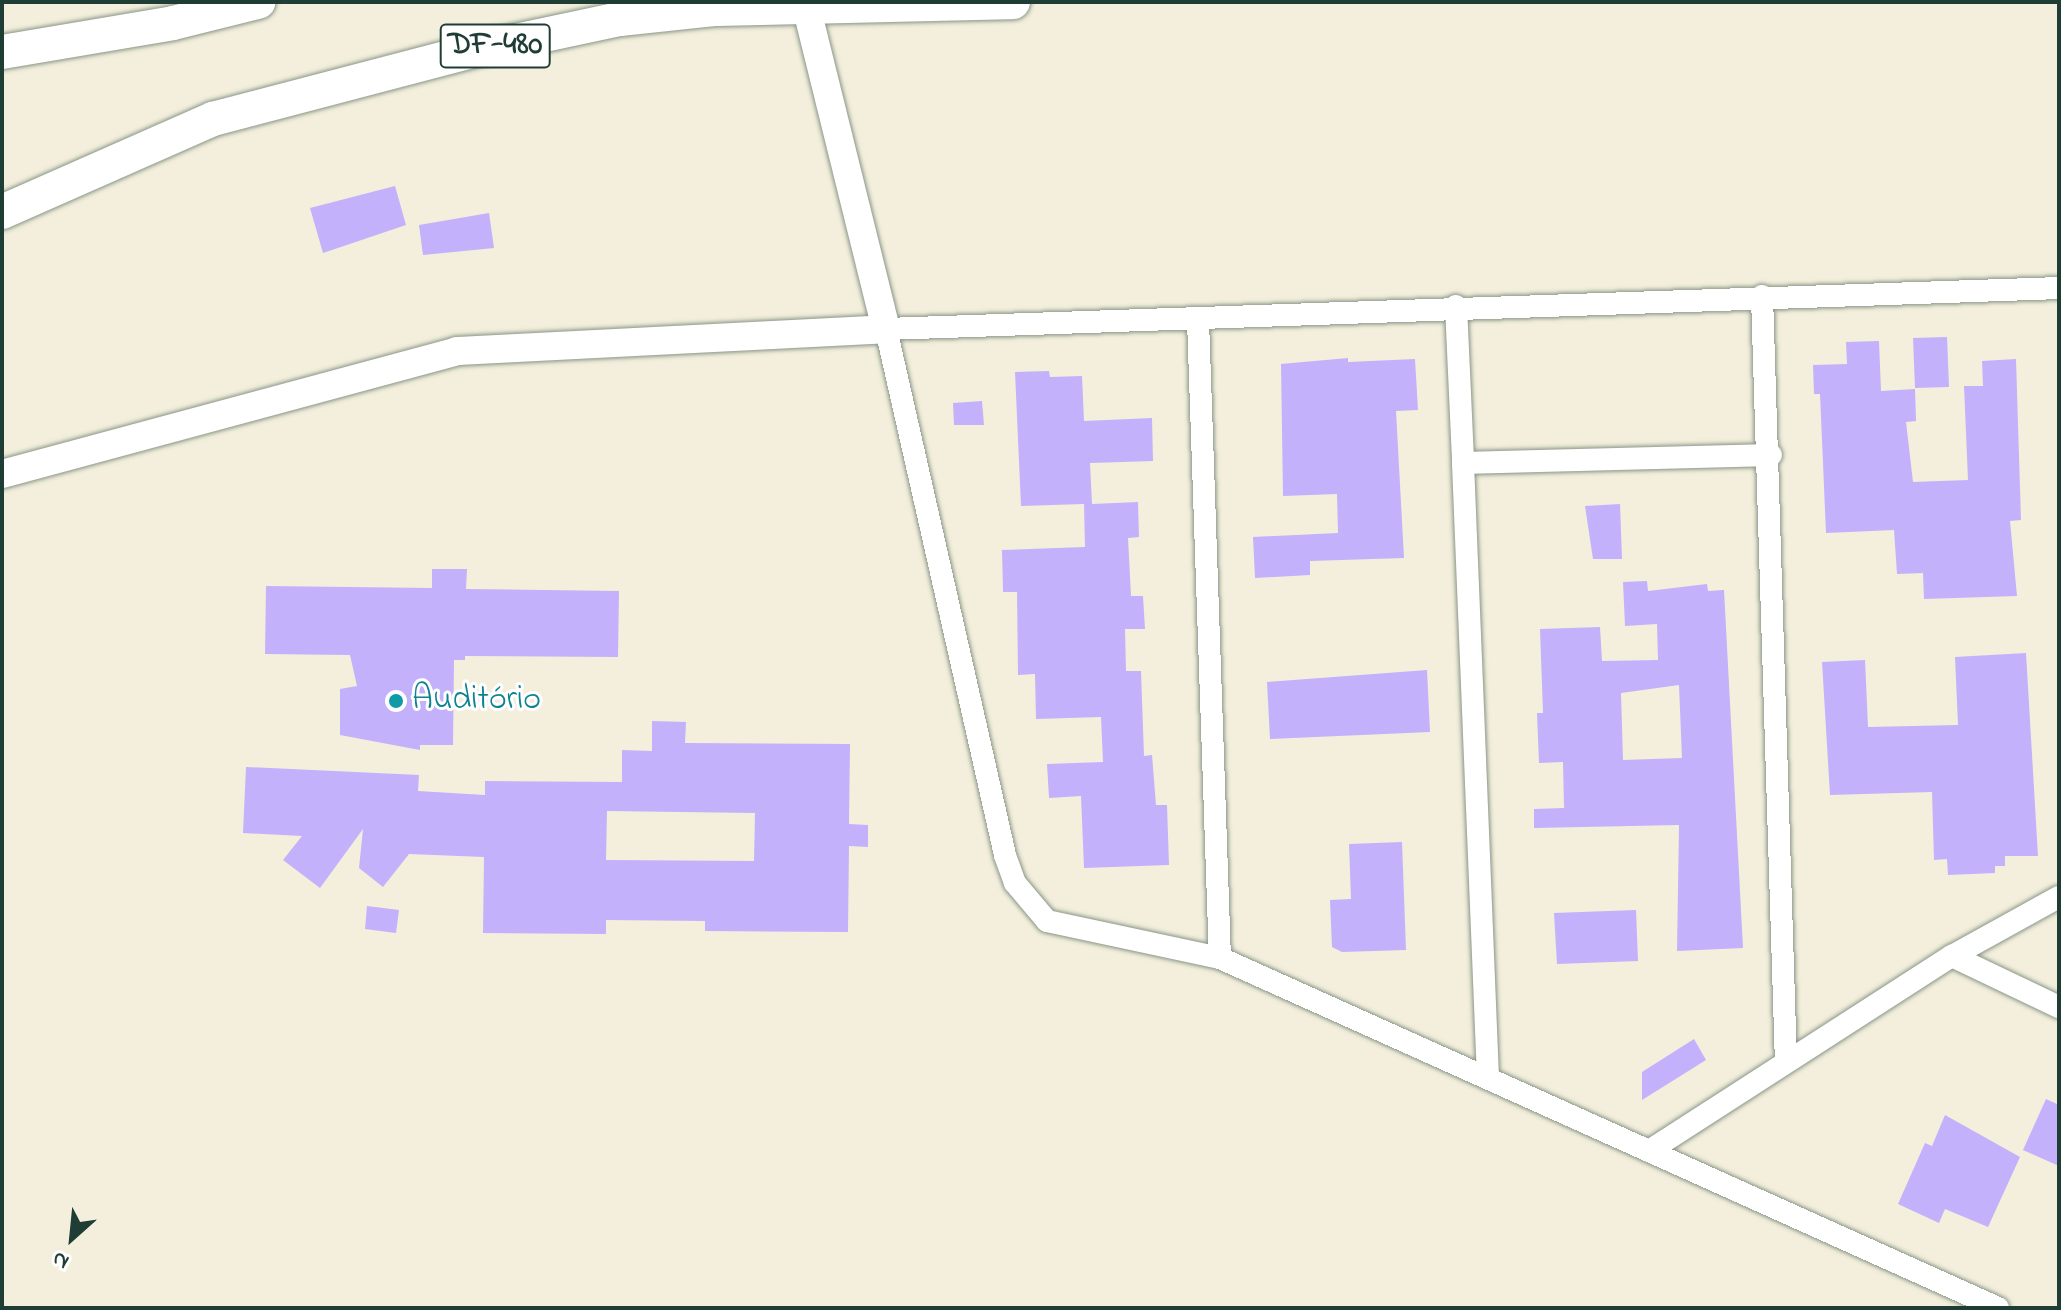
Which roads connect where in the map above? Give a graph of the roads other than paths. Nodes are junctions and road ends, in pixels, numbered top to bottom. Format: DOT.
graph roads {
  1 [pos="258,2"];
  2 [pos="1013,2"];
  3 [pos="806,5"];
  4 [pos="2,52"];
  5 [pos="2,212"];
  6 [pos="2059,288"];
  7 [pos="1762,296"];
  8 [pos="1456,306"];
  9 [pos="1198,320"];
  10 [pos="886,329"];
  11 [pos="1771,455"];
  12 [pos="1463,463"];
  13 [pos="2,474"];
  14 [pos="2059,897"];
  15 [pos="1952,956"];
  16 [pos="1220,958"];
  17 [pos="2059,1007"];
  18 [pos="1786,1062"];
  19 [pos="1488,1078"];
  20 [pos="1649,1151"];
  21 [pos="1998,1308"];
  1 -- 4 [label="main road"];
  2 -- 3 [label="main road, DF-480"];
  3 -- 5 [label="main road, DF-480"];
  3 -- 10 [label="street"];
  6 -- 7 [label="street"];
  7 -- 8 [label="street"];
  7 -- 11 [label="street"];
  8 -- 9 [label="street"];
  8 -- 12 [label="street"];
  9 -- 10 [label="street"];
  9 -- 16 [label="street"];
  10 -- 13 [label="street"];
  10 -- 16 [label="street"];
  11 -- 12 [label="street"];
  11 -- 18 [label="street"];
  12 -- 19 [label="street"];
  14 -- 15 [label="street"];
  15 -- 17 [label="street"];
  15 -- 18 [label="street"];
  16 -- 19 [label="street"];
  18 -- 20 [label="street"];
  19 -- 20 [label="street"];
  20 -- 21 [label="street"];
}
